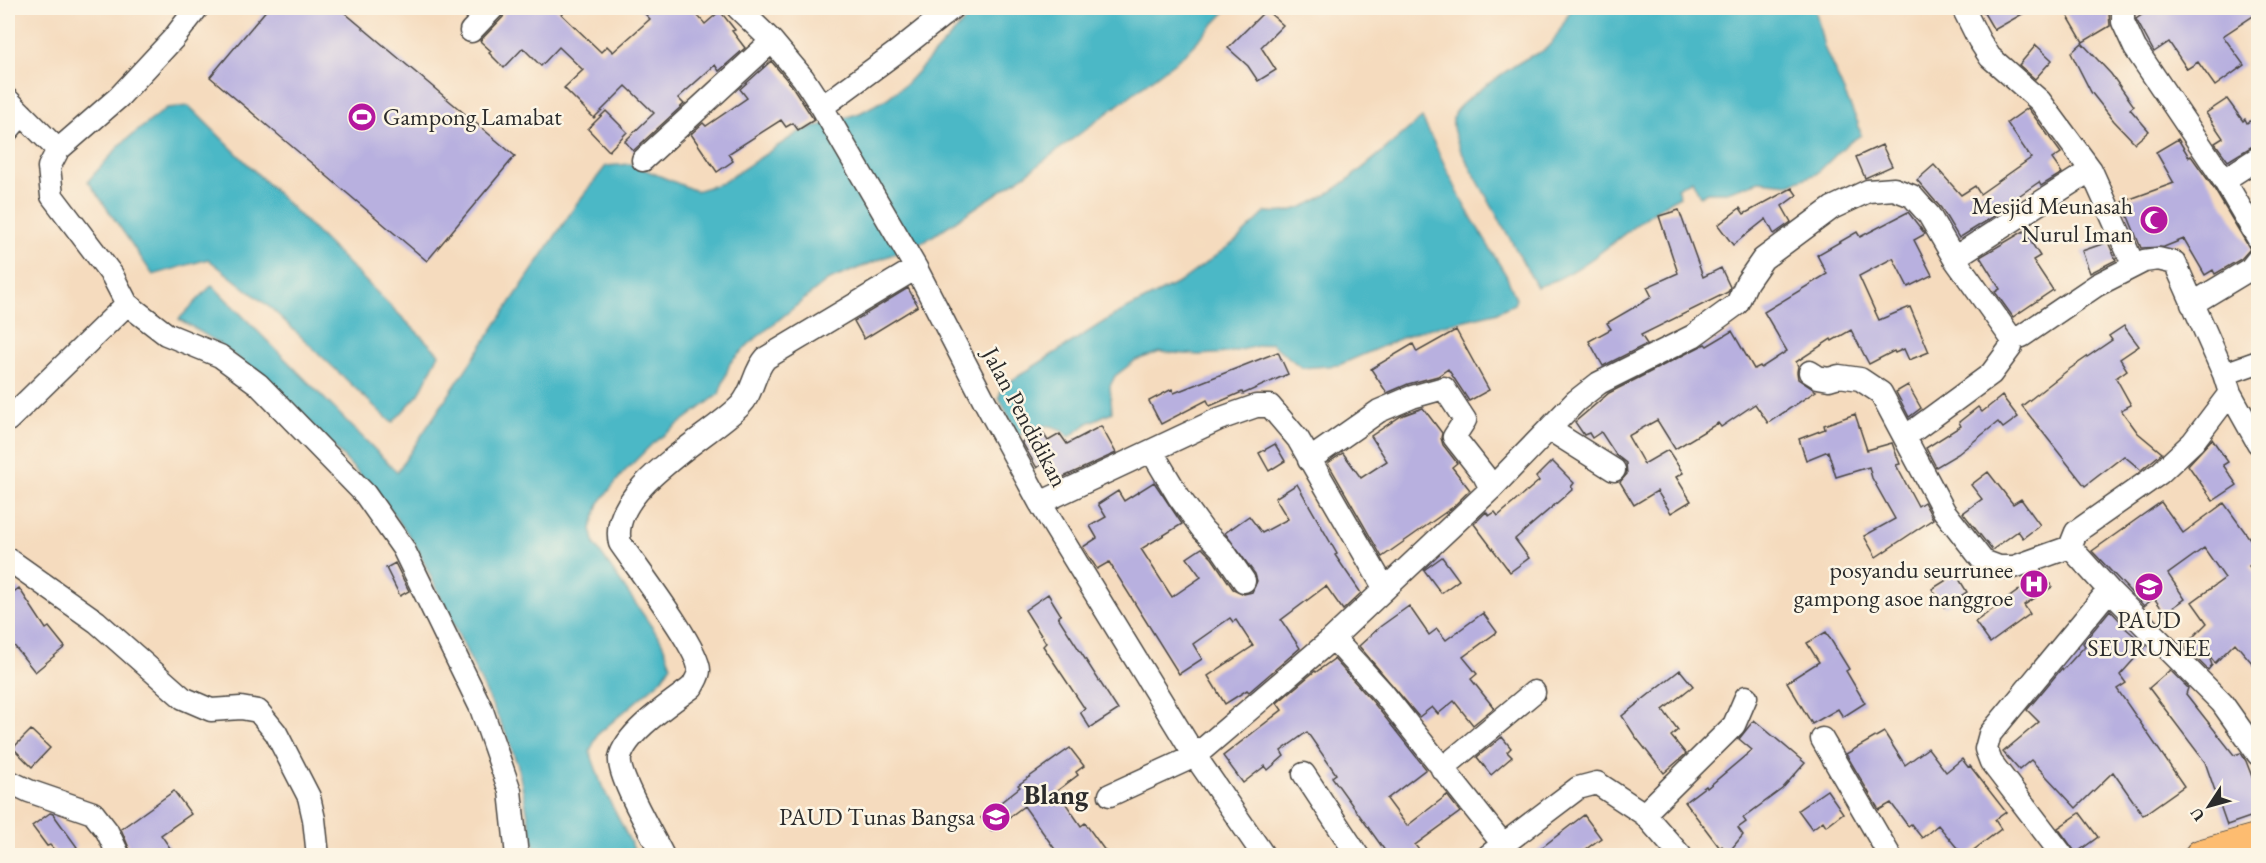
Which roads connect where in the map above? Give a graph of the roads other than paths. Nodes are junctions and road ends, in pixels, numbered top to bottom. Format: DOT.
graph roads {
  1 [pos="197,8"];
  2 [pos="493,8"];
  3 [pos="738,8"];
  4 [pos="952,8"];
  5 [pos="1963,8"];
  6 [pos="2123,8"];
  7 [pos="471,31"];
  8 [pos="772,41"];
  9 [pos="824,109"];
  10 [pos="12,115"];
  11 [pos="58,150"];
  12 [pos="2259,158"];
  13 [pos="643,160"];
  14 [pos="2091,170"];
  15 [pos="2224,180"];
  16 [pos="2259,237"];
  17 [pos="1954,258"];
  18 [pos="2259,259"];
  19 [pos="913,263"];
  20 [pos="2134,266"];
  21 [pos="127,304"];
  22 [pos="2192,304"];
  23 [pos="2012,339"];
  24 [pos="2259,362"];
  25 [pos="1810,372"];
  26 [pos="2227,384"];
  27 [pos="8,420"];
  28 [pos="1549,429"];
  29 [pos="1905,437"];
  30 [pos="2259,443"];
  31 [pos="1152,452"];
  32 [pos="1309,460"];
  33 [pos="1614,471"];
  34 [pos="1491,489"];
  35 [pos="1040,502"];
  36 [pos="2070,547"];
  37 [pos="8,559"];
  38 [pos="1244,581"];
  39 [pos="1385,589"];
  40 [pos="2109,590"];
  41 [pos="1333,638"];
  42 [pos="1534,692"];
  43 [pos="1746,697"];
  44 [pos="1822,739"];
  45 [pos="2259,754"];
  46 [pos="1195,756"];
  47 [pos="1442,769"];
  48 [pos="1304,774"];
  49 [pos="8,781"];
  50 [pos="1110,795"];
  51 [pos="1644,814"];
  52 [pos="2259,840"];
  53 [pos="1495,849"];
  54 [pos="118,855"];
  55 [pos="318,855"];
  56 [pos="518,855"];
  57 [pos="663,855"];
  58 [pos="1264,855"];
  59 [pos="1358,855"];
  60 [pos="1681,855"];
  61 [pos="1890,855"];
  62 [pos="2063,855"];
  63 [pos="2201,855"];
  1 -- 11 [label="street"];
  2 -- 7 [label="street"];
  3 -- 8 [label="street, Jalan Pendidikan"];
  4 -- 9 [label="street"];
  5 -- 14 [label="street"];
  6 -- 15 [label="street"];
  8 -- 9 [label="street, Jalan Pendidikan"];
  8 -- 13 [label="street"];
  9 -- 19 [label="street, Jalan Pendidikan"];
  10 -- 11 [label="street"];
  11 -- 21 [label="street"];
  12 -- 15 [label="street"];
  14 -- 17 [label="street"];
  14 -- 20 [label="street"];
  15 -- 16 [label="street"];
  17 -- 23 [label="street"];
  17 -- 28 [label="street"];
  18 -- 22 [label="street"];
  19 -- 35 [label="street, Jalan Pendidikan"];
  19 -- 57 [label="street"];
  20 -- 22 [label="street"];
  20 -- 23 [label="street"];
  21 -- 27 [label="street"];
  21 -- 56 [label="street"];
  22 -- 26 [label="street"];
  23 -- 29 [label="street"];
  24 -- 26 [label="street"];
  25 -- 29 [label="street"];
  26 -- 30 [label="street"];
  26 -- 36 [label="street"];
  28 -- 33 [label="street"];
  28 -- 34 [label="street"];
  29 -- 36 [label="street"];
  31 -- 32 [label="street"];
  31 -- 35 [label="street"];
  31 -- 38 [label="street"];
  32 -- 34 [label="street"];
  32 -- 39 [label="street"];
  34 -- 39 [label="street"];
  35 -- 46 [label="street, Jalan Pendidikan"];
  36 -- 40 [label="street"];
  37 -- 55 [label="street"];
  39 -- 41 [label="street"];
  40 -- 45 [label="street"];
  40 -- 62 [label="street"];
  41 -- 46 [label="street"];
  41 -- 47 [label="street"];
  42 -- 47 [label="street"];
  43 -- 51 [label="street"];
  44 -- 61 [label="street"];
  46 -- 50 [label="street"];
  46 -- 58 [label="street, Jalan Pendidikan"];
  47 -- 53 [label="street"];
  48 -- 59 [label="street"];
  49 -- 54 [label="street"];
  51 -- 53 [label="street"];
  51 -- 60 [label="street"];
  52 -- 63 [label="highway"];
}
